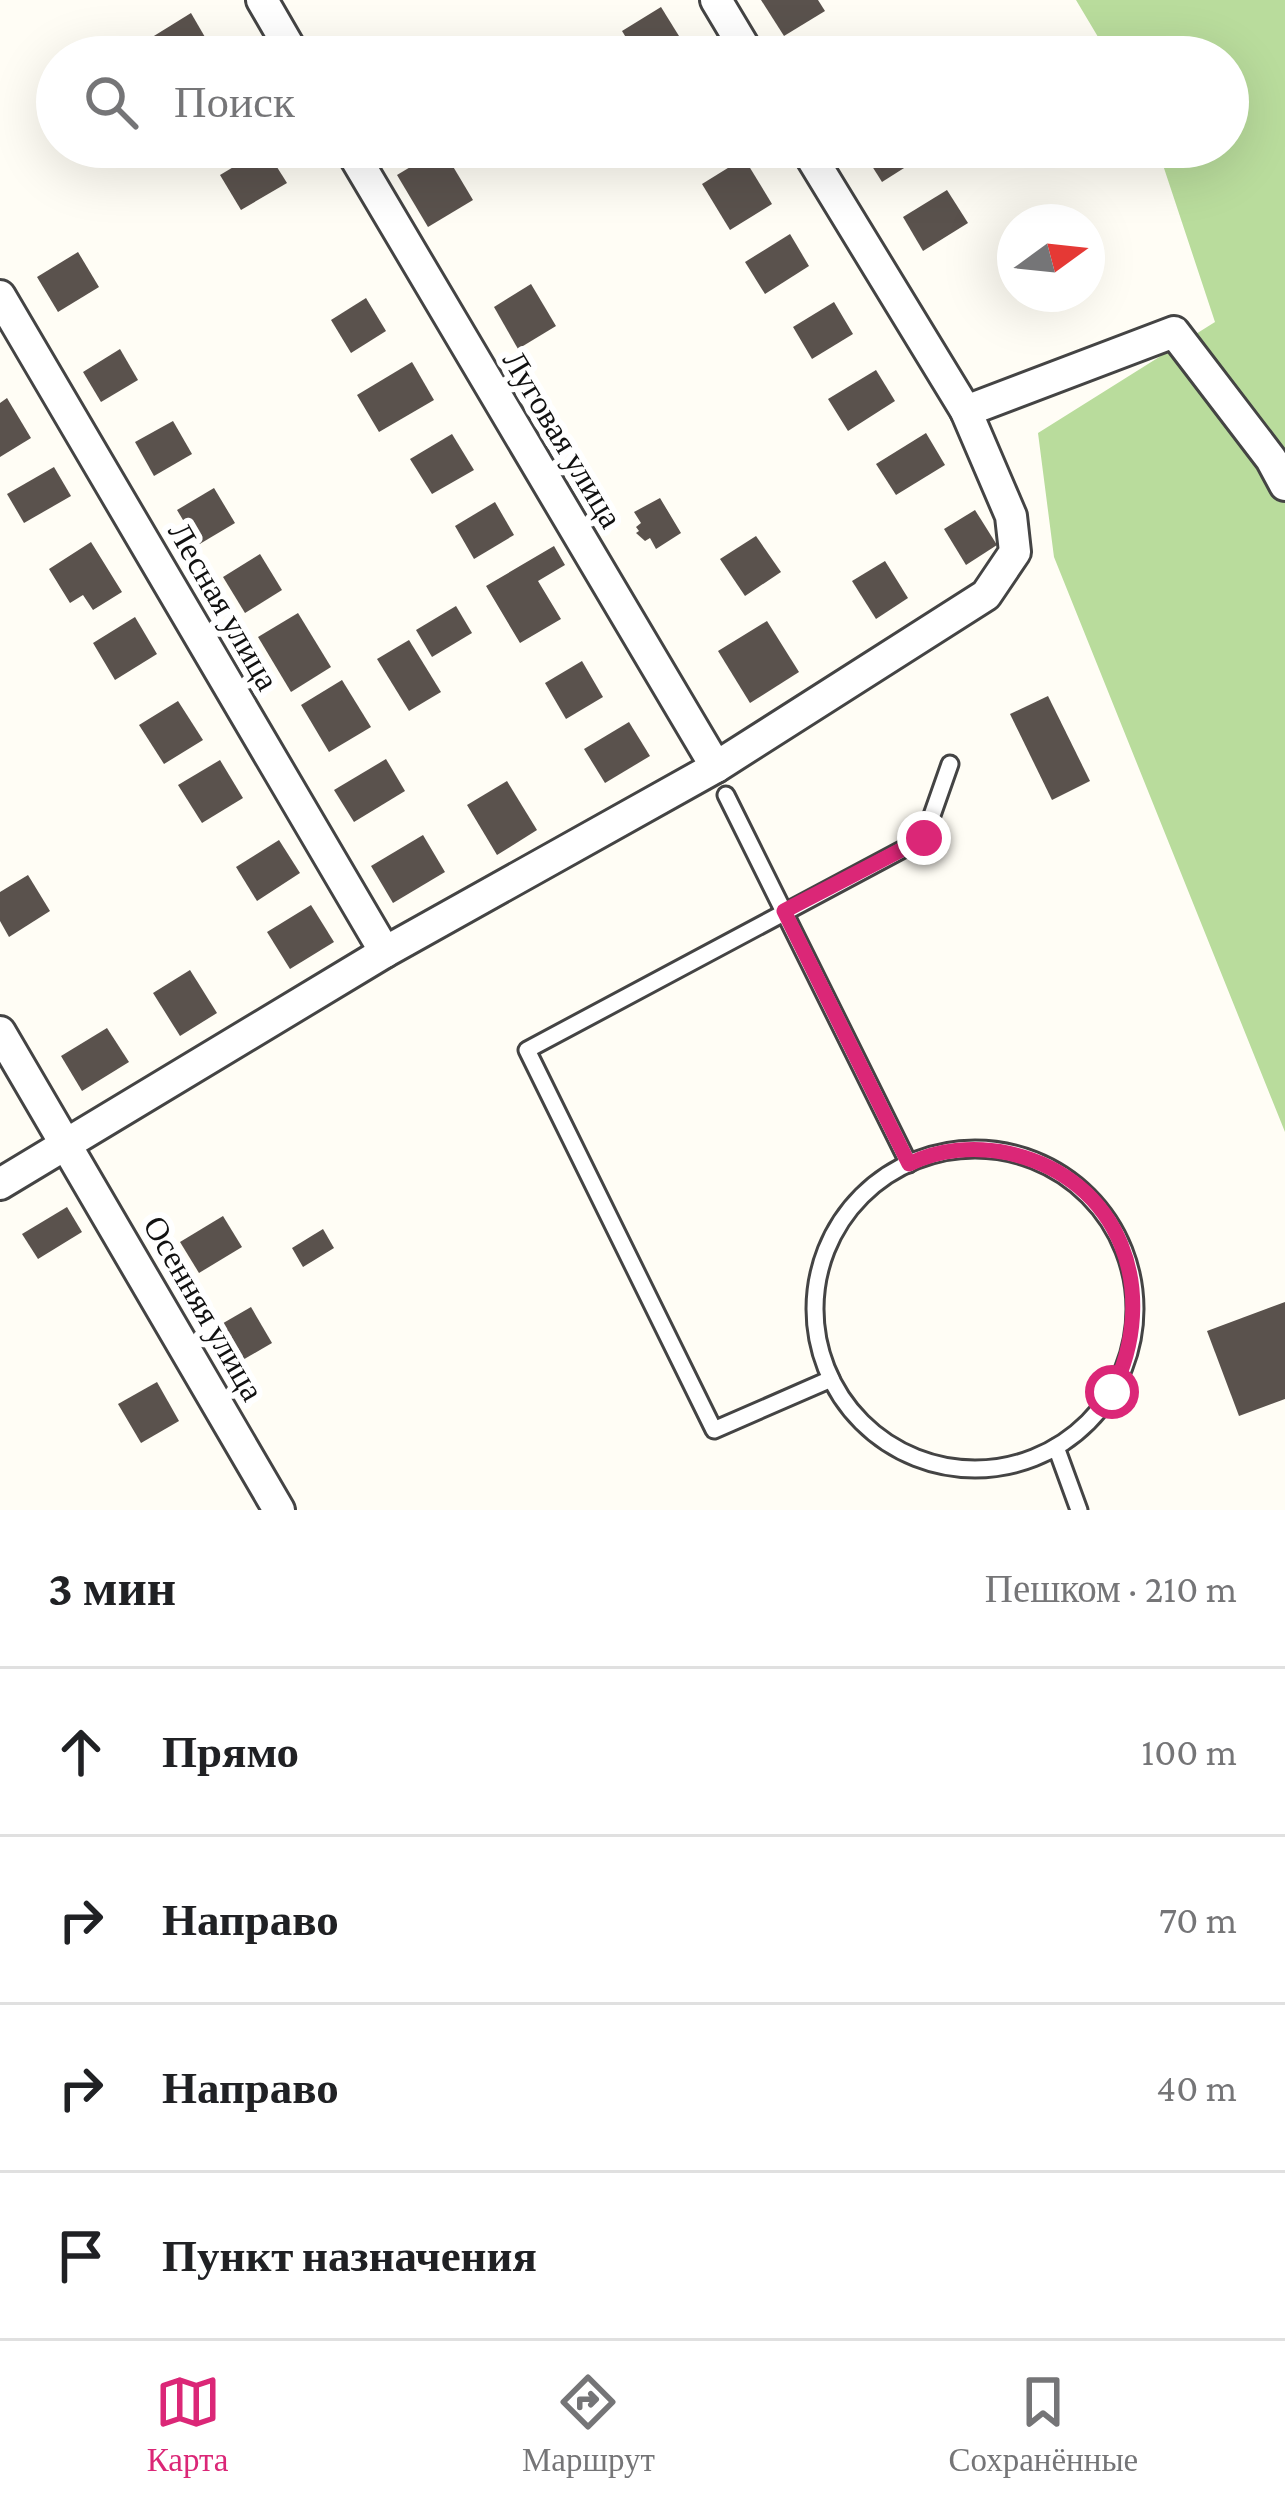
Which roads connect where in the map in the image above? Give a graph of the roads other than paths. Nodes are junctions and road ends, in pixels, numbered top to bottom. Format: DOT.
graph roads {
  1 [pos="262,0"];
  2 [pos="716,0"];
  3 [pos="283,36"];
  4 [pos="737,36"];
  5 [pos="361,168"];
  6 [pos="818,168"];
  7 [pos="0,296"];
  8 [pos="966,411"];
  9 [pos="1285,485"];
  10 [pos="950,764"];
  11 [pos="721,781"];
  12 [pos="784,911"];
  13 [pos="386,952"];
  14 [pos="0,1032"];
  15 [pos="66,1143"];
  16 [pos="909,1164"];
  17 [pos="0,1184"];
  18 [pos="831,1378"];
  19 [pos="1057,1447"];
  20 [pos="279,1510"];
  21 [pos="1079,1510"];
  1 -- 3 [label="street"];
  2 -- 4 [label="street"];
  5 -- 11 [label="street, Луговая улица"];
  6 -- 8 [label="street"];
  7 -- 13 [label="street, Лесная улица"];
  8 -- 9 [label="street"];
  8 -- 11 [label="street"];
  10 -- 12 [label="lane"];
  11 -- 12 [label="lane"];
  11 -- 13 [label="street"];
  12 -- 16 [label="lane"];
  12 -- 18 [label="lane"];
  13 -- 15 [label="street"];
  14 -- 15 [label="street, Осенняя улица"];
  15 -- 17 [label="street"];
  15 -- 20 [label="street, Осенняя улица"];
  16 -- 18 [label="lane"];
  16 -- 19 [label="lane"];
  18 -- 19 [label="lane"];
  19 -- 21 [label="lane"];
}
